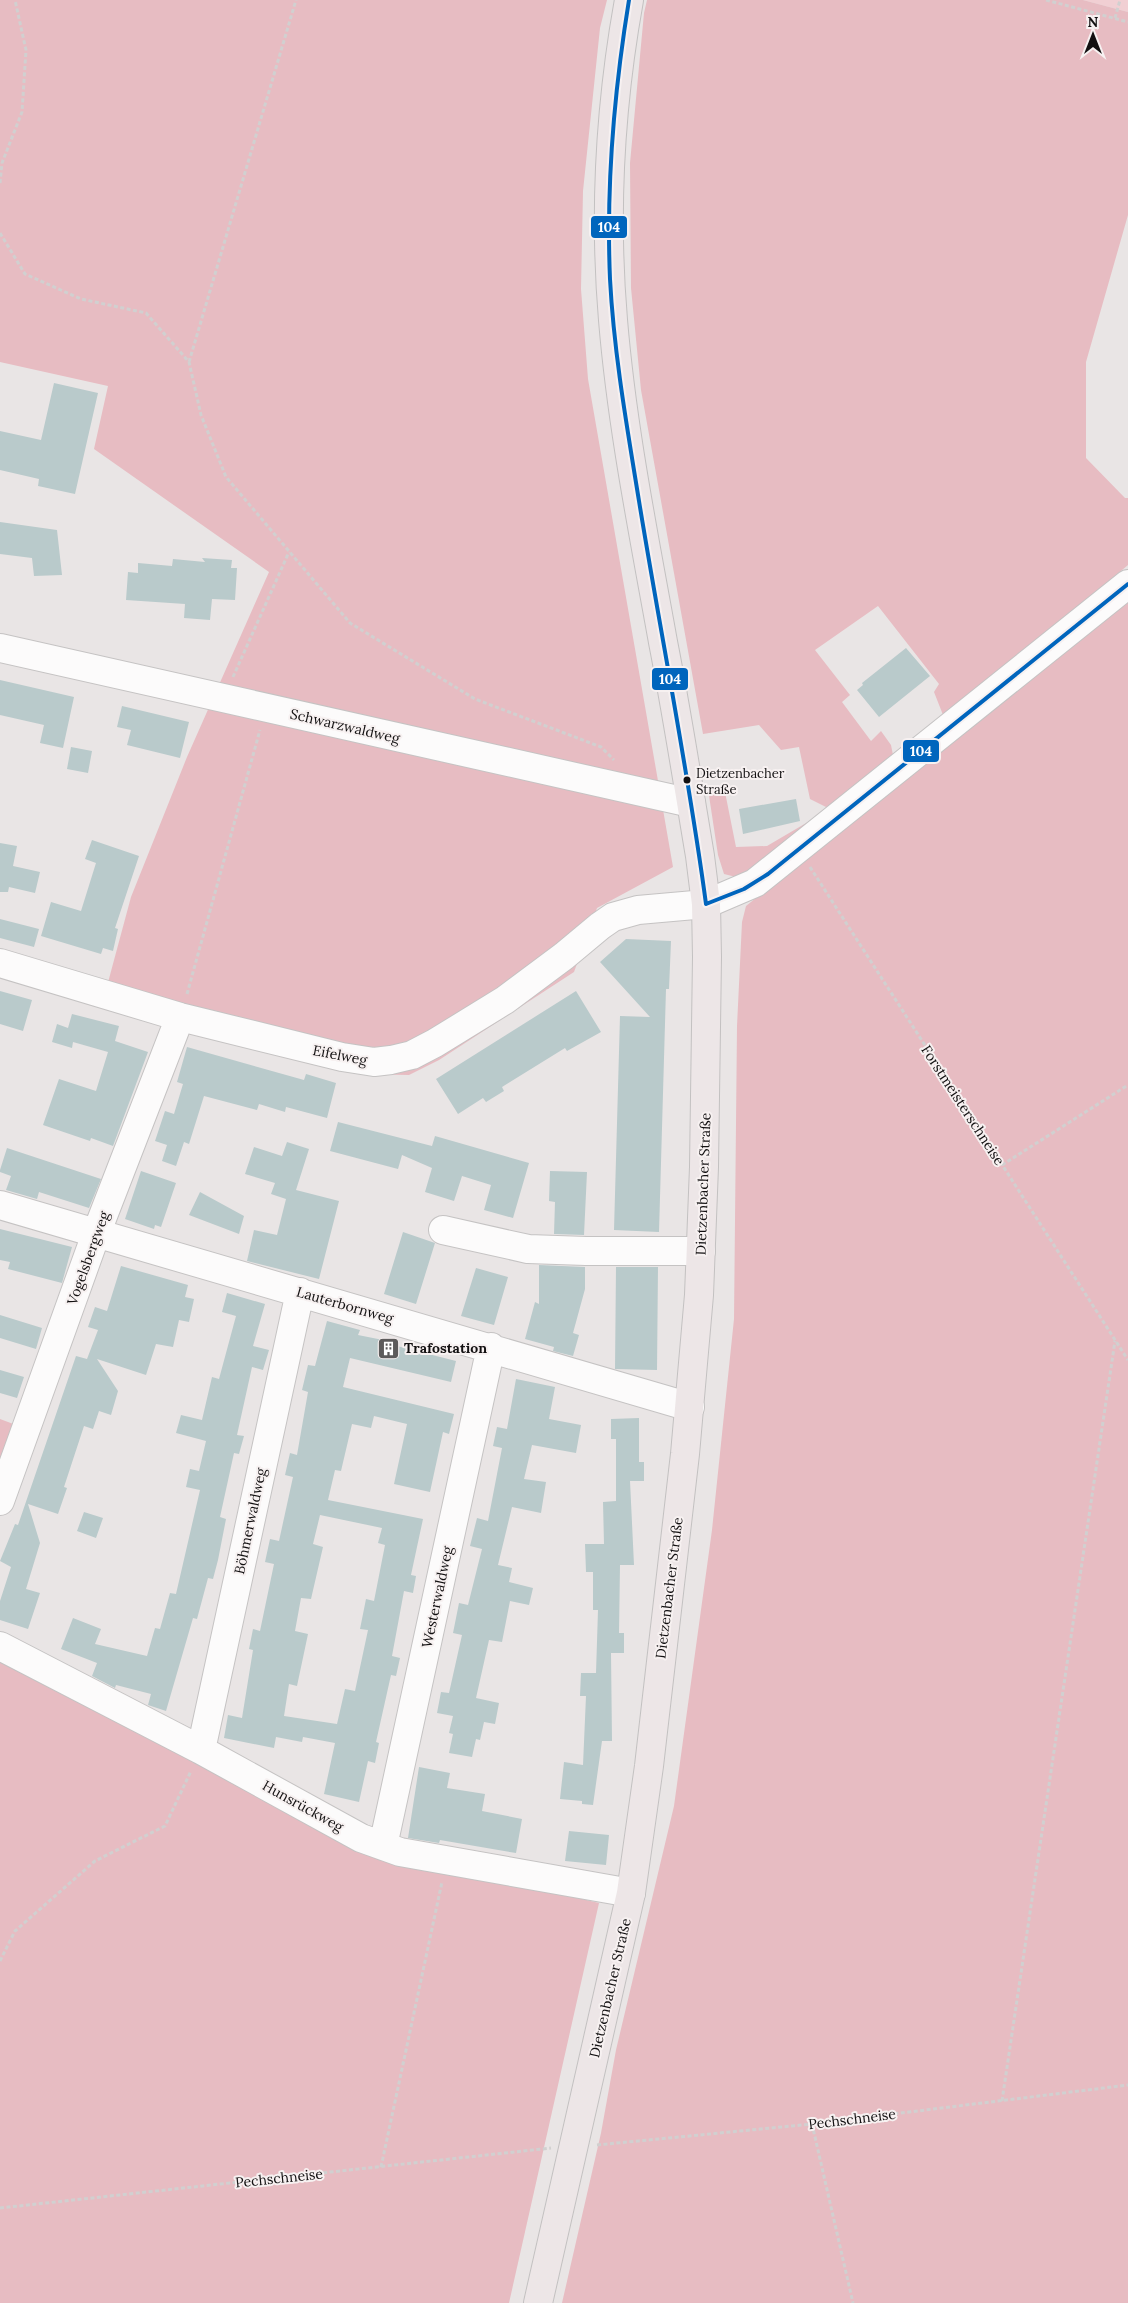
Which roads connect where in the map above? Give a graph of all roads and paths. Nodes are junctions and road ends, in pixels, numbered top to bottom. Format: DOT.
graph roads {
  1 [pos="15,0"];
  2 [pos="296,0"];
  3 [pos="629,0"];
  4 [pos="1046,0"];
  5 [pos="1120,0"];
  6 [pos="1115,18"];
  7 [pos="1128,22"];
  8 [pos="0,183"];
  9 [pos="0,232"];
  10 [pos="189,362"];
  11 [pos="289,552"];
  12 [pos="1128,584"];
  13 [pos="0,648"];
  14 [pos="224,698"];
  15 [pos="266,708"];
  16 [pos="619,766"];
  17 [pos="691,803"];
  18 [pos="799,850"];
  19 [pos="706,904"];
  20 [pos="0,963"];
  21 [pos="180,1016"];
  22 [pos="1128,1085"];
  23 [pos="1002,1165"];
  24 [pos="0,1205"];
  25 [pos="443,1230"];
  26 [pos="96,1234"];
  27 [pos="701,1251"];
  28 [pos="300,1292"];
  29 [pos="1115,1341"];
  30 [pos="491,1347"];
  31 [pos="1128,1360"];
  32 [pos="690,1406"];
  33 [pos="0,1501"];
  34 [pos="0,1646"];
  35 [pos="201,1750"];
  36 [pos="383,1846"];
  37 [pos="447,1860"];
  38 [pos="631,1892"];
  39 [pos="0,1961"];
  40 [pos="1128,2086"];
  41 [pos="1002,2101"];
  42 [pos="812,2124"];
  43 [pos="566,2146"];
  44 [pos="382,2167"];
  45 [pos="0,2208"];
  46 [pos="538,2303"];
  47 [pos="854,2303"];
  1 -- 8 [label="path"];
  2 -- 10 [label="path"];
  3 -- 17 [label="main road, Dietzenbacher Straße"];
  4 -- 6 [label="path"];
  5 -- 6 [label="path"];
  6 -- 7 [label="path"];
  9 -- 10 [label="path"];
  10 -- 11 [label="path"];
  11 -- 14 [label="path"];
  11 -- 16 [label="path"];
  12 -- 18 [label="street, Eifelweg"];
  13 -- 14 [label="street, Schwarzwaldweg"];
  14 -- 15 [label="street, Schwarzwaldweg"];
  15 -- 17 [label="street, Schwarzwaldweg"];
  15 -- 21 [label="path"];
  17 -- 19 [label="main road, Dietzenbacher Straße"];
  18 -- 19 [label="street, Eifelweg"];
  18 -- 23 [label="path, Forstmeisterschneise"];
  19 -- 21 [label="street, Eifelweg"];
  19 -- 27 [label="main road, Dietzenbacher Straße"];
  20 -- 21 [label="street, Eifelweg"];
  21 -- 26 [label="street, Vogelsbergweg"];
  22 -- 23 [label="path"];
  23 -- 29 [label="path, Forstmeisterschneise"];
  24 -- 26 [label="street, Lauterbornweg"];
  25 -- 27 [label="street"];
  26 -- 28 [label="street, Lauterbornweg"];
  26 -- 33 [label="street, Vogelsbergweg"];
  27 -- 32 [label="main road, Dietzenbacher Straße"];
  28 -- 30 [label="street, Lauterbornweg"];
  28 -- 35 [label="street, Böhmerwaldweg"];
  29 -- 31 [label="path, Forstmeisterschneise"];
  29 -- 41 [label="path"];
  30 -- 32 [label="street, Lauterbornweg"];
  30 -- 36 [label="street, Westerwaldweg"];
  32 -- 38 [label="main road, Dietzenbacher Straße"];
  34 -- 35 [label="street, Hunsrückweg"];
  35 -- 36 [label="street, Hunsrückweg"];
  35 -- 39 [label="path"];
  36 -- 37 [label="street, Hunsrückweg"];
  37 -- 38 [label="street, Hunsrückweg"];
  37 -- 44 [label="path"];
  38 -- 43 [label="main road, Dietzenbacher Straße"];
  40 -- 41 [label="path, Pechschneise"];
  41 -- 42 [label="path, Pechschneise"];
  42 -- 43 [label="path, Pechschneise"];
  42 -- 47 [label="path"];
  43 -- 44 [label="path, Pechschneise"];
  43 -- 46 [label="main road, Dietzenbacher Straße"];
  44 -- 45 [label="path, Pechschneise"];
}
